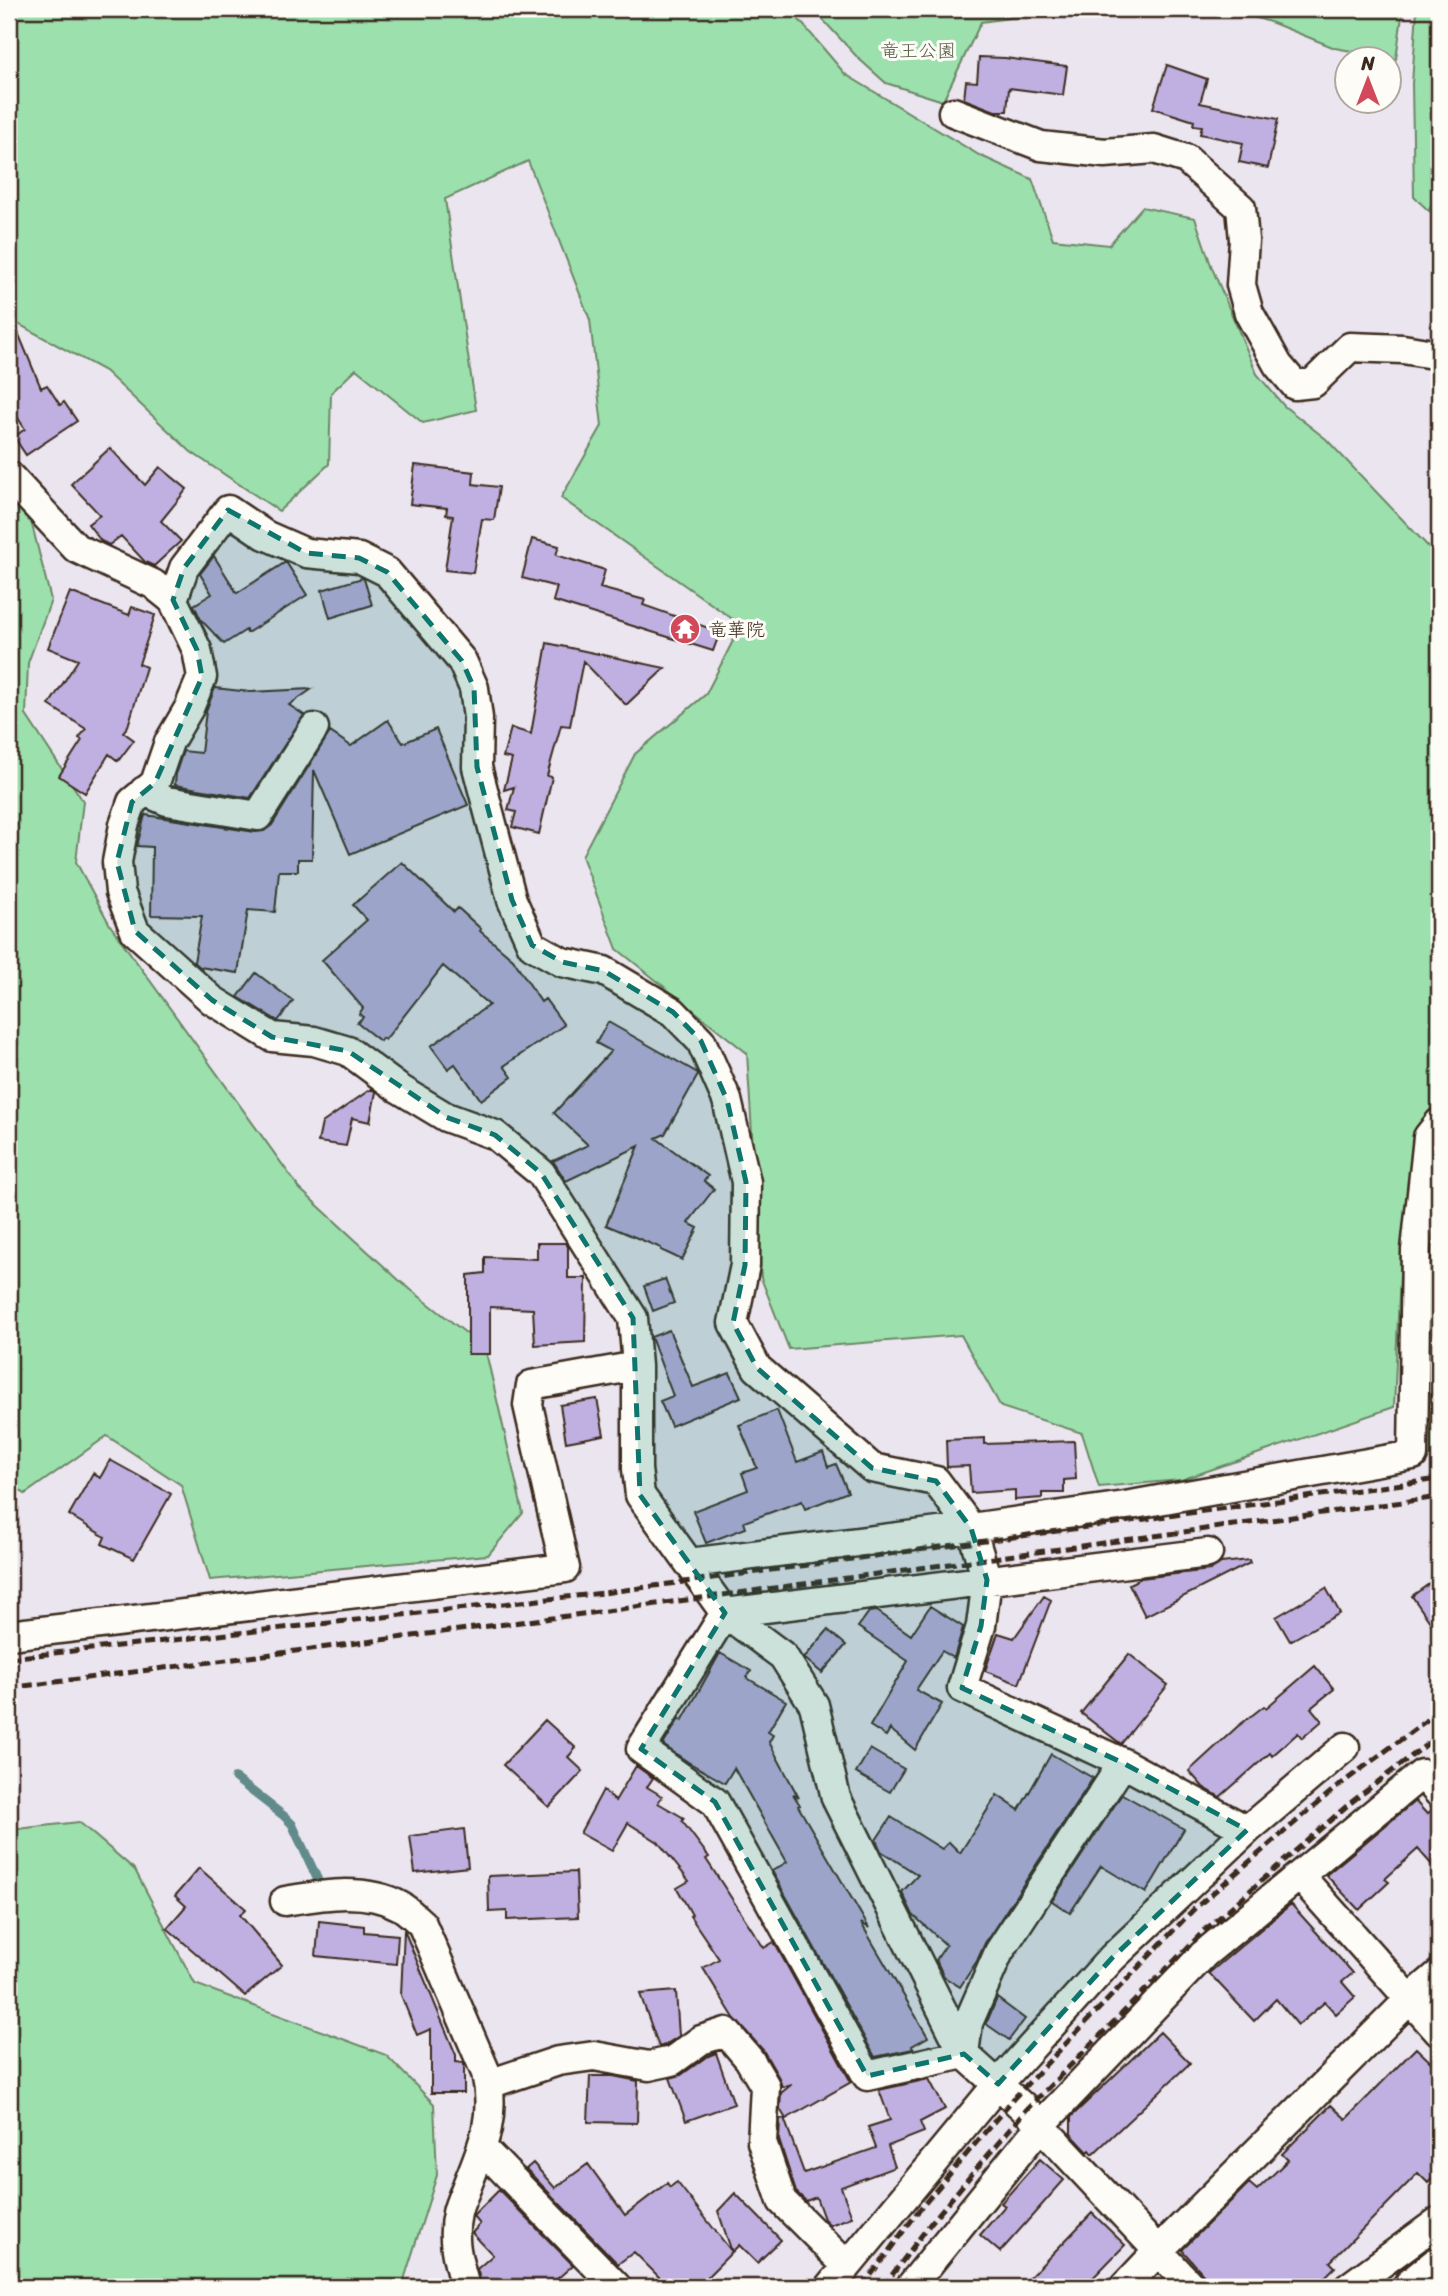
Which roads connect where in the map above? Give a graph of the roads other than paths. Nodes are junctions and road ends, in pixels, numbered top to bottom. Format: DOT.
graph roads {
  1 [pos="953,112"];
  2 [pos="1439,355"];
  3 [pos="9,476"];
  4 [pos="173,600"];
  5 [pos="314,728"];
  6 [pos="145,791"];
  7 [pos="1439,1123"];
  8 [pos="637,1366"];
  9 [pos="971,1528"];
  10 [pos="1208,1553"];
  11 [pos="689,1563"];
  12 [pos="987,1580"];
  13 [pos="725,1613"];
  14 [pos="13,1627"];
  15 [pos="1345,1747"];
  16 [pos="1123,1763"];
  17 [pos="1439,1793"];
  18 [pos="1247,1830"];
  19 [pos="1300,1876"];
  20 [pos="285,1901"];
  21 [pos="1439,1973"];
  22 [pos="1410,1999"];
  23 [pos="1439,2032"];
  24 [pos="964,2054"];
  25 [pos="489,2084"];
  26 [pos="998,2084"];
  27 [pos="1041,2125"];
  28 [pos="482,2148"];
  29 [pos="1439,2221"];
  30 [pos="1159,2250"];
  31 [pos="1439,2266"];
  32 [pos="838,2276"];
  33 [pos="465,2287"];
  34 [pos="617,2287"];
  35 [pos="910,2287"];
  36 [pos="1124,2287"];
  37 [pos="1192,2287"];
  38 [pos="1349,2287"];
  39 [pos="1413,2287"];
  1 -- 2 [label="street"];
  3 -- 4 [label="street"];
  4 -- 6 [label="street"];
  4 -- 9 [label="street"];
  5 -- 6 [label="street"];
  6 -- 8 [label="street"];
  7 -- 9 [label="street"];
  8 -- 11 [label="street"];
  8 -- 14 [label="street"];
  9 -- 11 [label="street"];
  9 -- 12 [label="street"];
  10 -- 12 [label="street"];
  11 -- 13 [label="street"];
  12 -- 13 [label="street"];
  12 -- 16 [label="street"];
  13 -- 24 [label="street"];
  13 -- 24 [label="street"];
  15 -- 18 [label="street"];
  16 -- 18 [label="street"];
  16 -- 24 [label="street"];
  17 -- 19 [label="street"];
  18 -- 26 [label="street"];
  19 -- 22 [label="street"];
  19 -- 27 [label="street"];
  20 -- 25 [label="street"];
  21 -- 22 [label="street"];
  22 -- 23 [label="street"];
  22 -- 30 [label="street"];
  24 -- 26 [label="street"];
  25 -- 28 [label="street"];
  25 -- 32 [label="street"];
  26 -- 27 [label="street"];
  26 -- 32 [label="street"];
  27 -- 30 [label="street"];
  27 -- 35 [label="street"];
  28 -- 33 [label="street"];
  28 -- 34 [label="street"];
  29 -- 38 [label="street"];
  30 -- 36 [label="street"];
  30 -- 37 [label="street"];
  31 -- 39 [label="street"];
}
